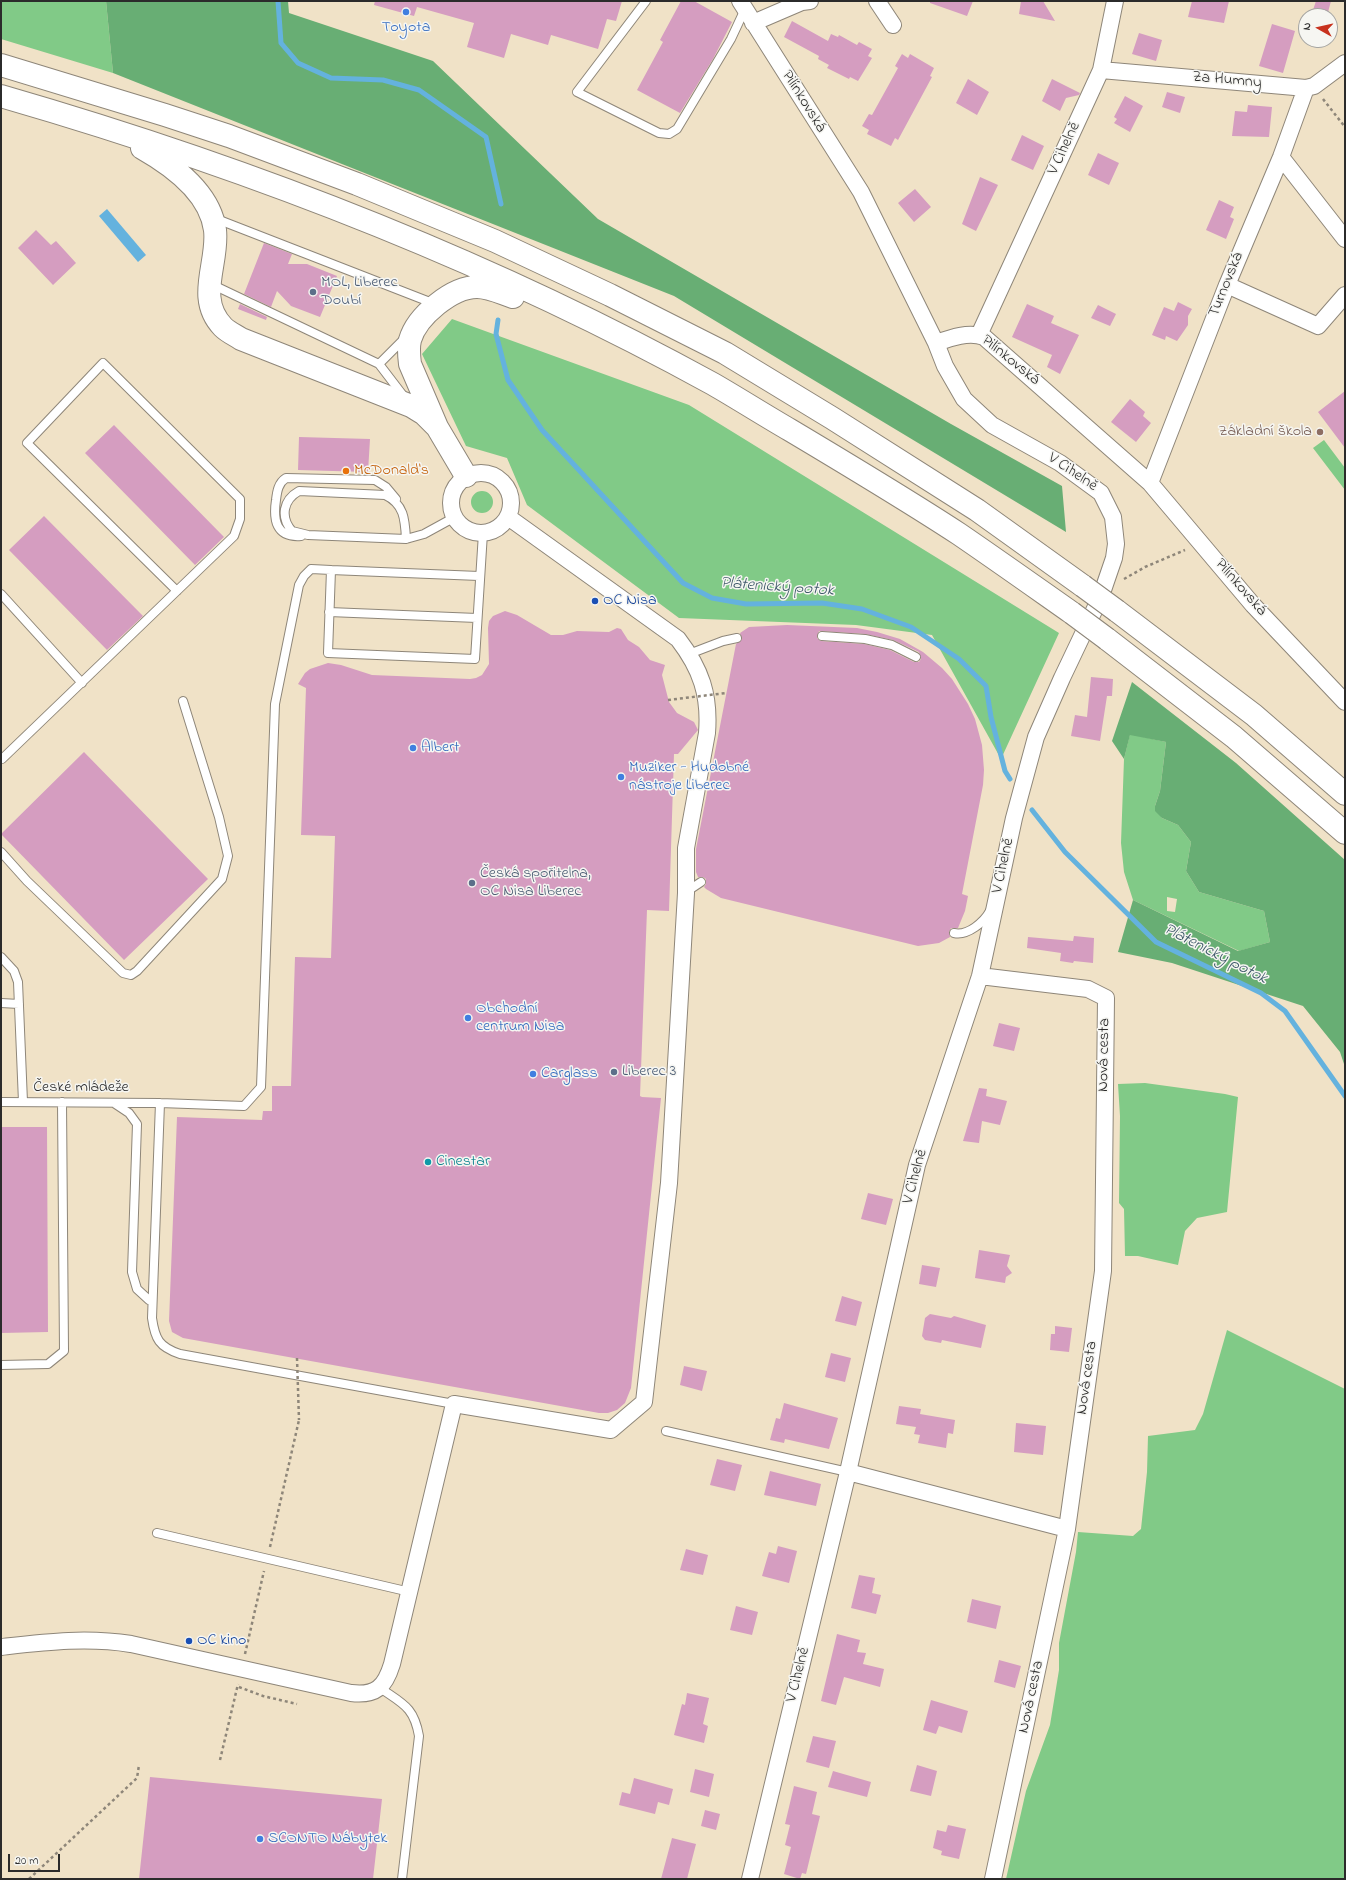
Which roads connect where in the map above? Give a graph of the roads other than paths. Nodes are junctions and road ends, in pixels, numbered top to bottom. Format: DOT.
graph roads {
  1 [pos="646,1"];
  2 [pos="810,1"];
  3 [pos="877,1"];
  4 [pos="1115,1"];
  5 [pos="742,5"];
  6 [pos="753,23"];
  7 [pos="893,25"];
  8 [pos="1,56"];
  9 [pos="1345,63"];
  10 [pos="1,65"];
  11 [pos="1101,70"];
  12 [pos="49,79"];
  13 [pos="1310,87"];
  14 [pos="1,96"];
  15 [pos="91,122"];
  16 [pos="1281,157"];
  17 [pos="212,217"];
  18 [pos="1345,239"];
  19 [pos="209,282"];
  20 [pos="1227,284"];
  21 [pos="1345,295"];
  22 [pos="437,304"];
  23 [pos="592,322"];
  24 [pos="416,326"];
  25 [pos="979,335"];
  26 [pos="936,343"];
  27 [pos="379,364"];
  28 [pos="411,406"];
  29 [pos="437,427"];
  30 [pos="466,476"];
  31 [pos="1150,482"];
  32 [pos="400,506"];
  33 [pos="455,517"];
  34 [pos="508,517"];
  35 [pos="482,533"];
  36 [pos="308,535"];
  37 [pos="406,538"];
  38 [pos="331,570"];
  39 [pos="479,576"];
  40 [pos="177,591"];
  41 [pos="1,594"];
  42 [pos="329,612"];
  43 [pos="477,618"];
  44 [pos="822,636"];
  45 [pos="738,638"];
  46 [pos="689,654"];
  47 [pos="916,657"];
  48 [pos="82,683"];
  49 [pos="183,701"];
  50 [pos="1345,702"];
  51 [pos="1,759"];
  52 [pos="1345,794"];
  53 [pos="1345,833"];
  54 [pos="1,852"];
  55 [pos="700,882"];
  56 [pos="686,893"];
  57 [pos="996,900"];
  58 [pos="954,933"];
  59 [pos="1,957"];
  60 [pos="980,976"];
  61 [pos="1,1003"];
  62 [pos="19,1004"];
  63 [pos="1,1102"];
  64 [pos="23,1102"];
  65 [pos="62,1102"];
  66 [pos="112,1102"];
  67 [pos="160,1102"];
  68 [pos="148,1300"];
  69 [pos="1,1366"];
  70 [pos="454,1404"];
  71 [pos="666,1431"];
  72 [pos="848,1472"];
  73 [pos="1067,1529"];
  74 [pos="157,1533"];
  75 [pos="410,1592"];
  76 [pos="1,1647"];
  77 [pos="380,1688"];
  78 [pos="402,1879"];
  79 [pos="750,1879"];
  80 [pos="993,1879"];
  1 -- 5 [label="lane"];
  2 -- 6 [label="street"];
  3 -- 7 [label="street"];
  4 -- 11 [label="street, V Cihelně"];
  5 -- 6 [label="street, Pilínkovská"];
  6 -- 26 [label="street, Pilínkovská"];
  8 -- 12 [label="highway"];
  9 -- 13 [label="street"];
  10 -- 12 [label="highway"];
  11 -- 13 [label="street, Za Humny"];
  11 -- 25 [label="street, V Cihelně"];
  12 -- 52 [label="highway, bridge"];
  13 -- 16 [label="street, Turnovská"];
  14 -- 15 [label="highway"];
  15 -- 17 [label="highway"];
  15 -- 23 [label="highway"];
  16 -- 18 [label="street"];
  16 -- 20 [label="street, Turnovská"];
  17 -- 19 [label="highway"];
  17 -- 22 [label="lane"];
  19 -- 27 [label="lane"];
  19 -- 28 [label="highway"];
  20 -- 21 [label="street"];
  20 -- 31 [label="street, Turnovská"];
  22 -- 23 [label="highway"];
  22 -- 24 [label="highway"];
  23 -- 53 [label="highway, bridge"];
  24 -- 27 [label="lane"];
  24 -- 29 [label="highway"];
  25 -- 26 [label="street, Pilínkovská"];
  25 -- 31 [label="street, Pilínkovská"];
  26 -- 57 [label="street, V Cihelně"];
  27 -- 28 [label="lane"];
  28 -- 29 [label="highway"];
  29 -- 30 [label="highway"];
  30 -- 33 [label="street"];
  30 -- 34 [label="street"];
  31 -- 50 [label="street, Pilínkovská"];
  32 -- 36 [label="lane"];
  32 -- 36 [label="lane"];
  32 -- 37 [label="lane"];
  33 -- 35 [label="street"];
  33 -- 37 [label="lane"];
  34 -- 35 [label="street"];
  34 -- 46 [label="street"];
  35 -- 39 [label="lane"];
  36 -- 37 [label="lane"];
  38 -- 39 [label="lane"];
  38 -- 42 [label="lane"];
  38 -- 67 [label="lane, České mládeže"];
  39 -- 43 [label="lane"];
  40 -- 40 [label="lane"];
  40 -- 48 [label="lane"];
  41 -- 48 [label="lane"];
  42 -- 43 [label="lane"];
  42 -- 43 [label="lane"];
  44 -- 47 [label="lane"];
  45 -- 46 [label="lane"];
  46 -- 56 [label="street"];
  48 -- 51 [label="lane"];
  49 -- 54 [label="lane"];
  55 -- 56 [label="lane"];
  56 -- 70 [label="street"];
  57 -- 58 [label="lane"];
  57 -- 60 [label="street, V Cihelně"];
  59 -- 62 [label="lane"];
  60 -- 72 [label="street, V Cihelně"];
  60 -- 73 [label="street, Nová cesta"];
  61 -- 62 [label="lane"];
  62 -- 64 [label="lane"];
  63 -- 64 [label="lane, České mládeže"];
  64 -- 65 [label="lane, České mládeže"];
  65 -- 66 [label="lane, České mládeže"];
  65 -- 69 [label="lane"];
  66 -- 67 [label="lane, České mládeže"];
  66 -- 68 [label="lane"];
  67 -- 70 [label="lane"];
  70 -- 75 [label="street"];
  71 -- 72 [label="lane"];
  72 -- 73 [label="street"];
  72 -- 79 [label="street, V Cihelně"];
  73 -- 80 [label="street, Nová cesta"];
  74 -- 75 [label="lane"];
  75 -- 77 [label="street"];
  76 -- 77 [label="street"];
  77 -- 78 [label="lane"];
}
